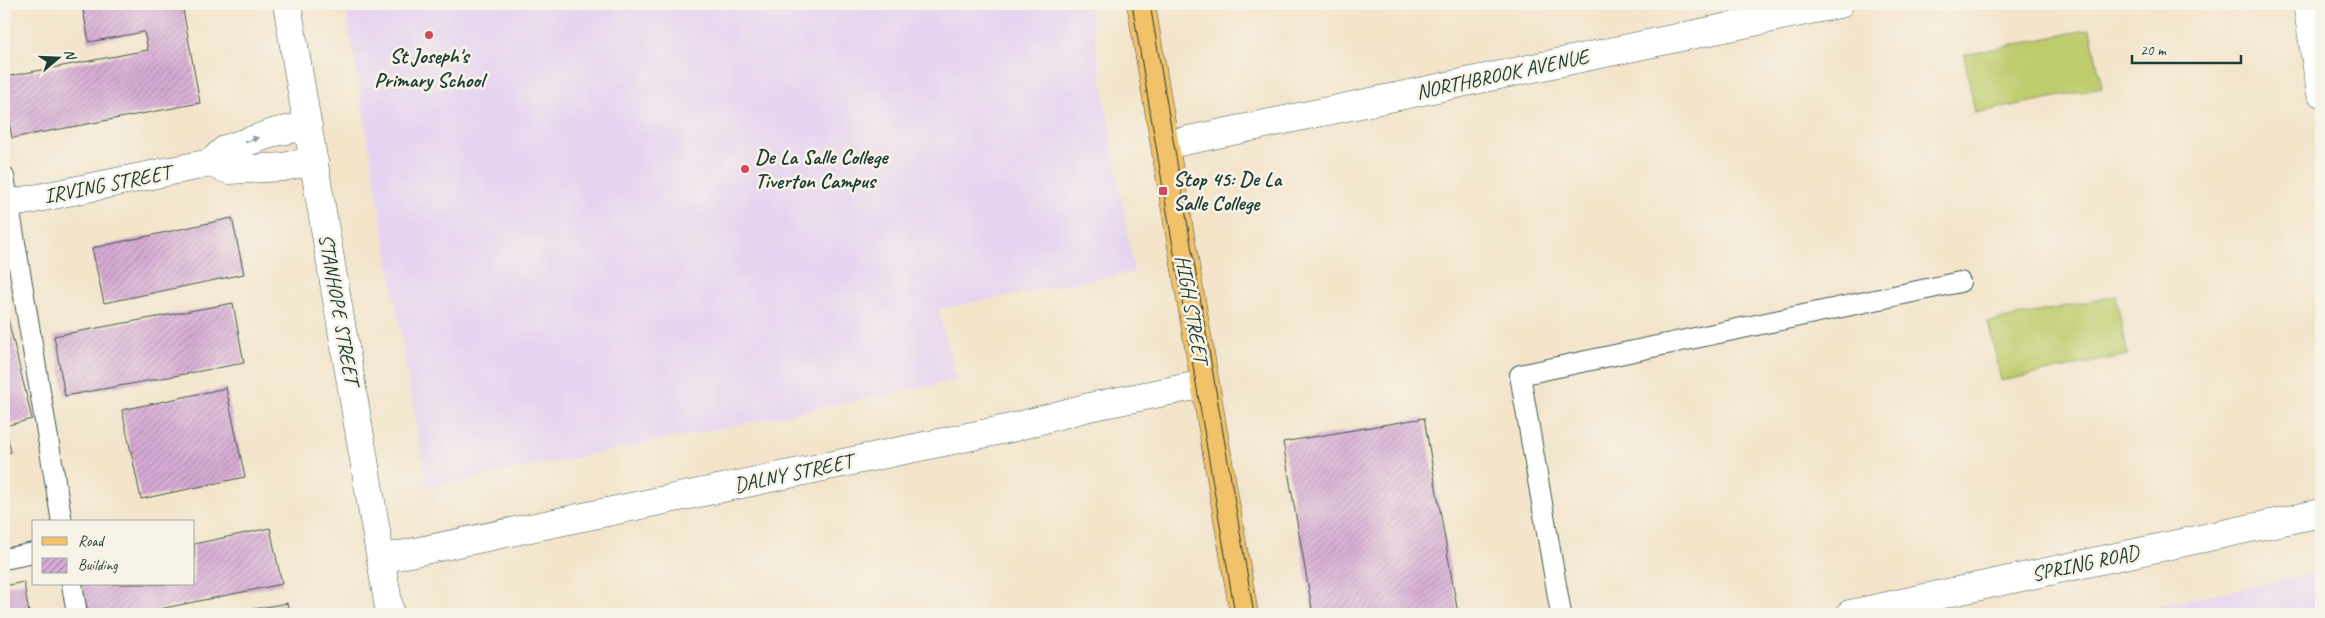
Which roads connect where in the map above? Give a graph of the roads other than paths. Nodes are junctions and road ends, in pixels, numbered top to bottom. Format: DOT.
graph roads {
  1 [pos="288,4"];
  2 [pos="1141,4"];
  3 [pos="1839,4"];
  4 [pos="2307,4"];
  5 [pos="2321,93"];
  6 [pos="308,126"];
  7 [pos="1165,144"];
  8 [pos="314,161"];
  9 [pos="210,163"];
  10 [pos="4,177"];
  11 [pos="6,205"];
  12 [pos="1960,282"];
  13 [pos="1205,384"];
  14 [pos="2321,513"];
  15 [pos="62,520"];
  16 [pos="32,553"];
  17 [pos="4,559"];
  18 [pos="381,559"];
  19 [pos="72,586"];
  20 [pos="77,614"];
  21 [pos="390,614"];
  22 [pos="1244,614"];
  23 [pos="1562,614"];
  24 [pos="1850,614"];
  1 -- 6 [label="street, STANHOPE STREET"];
  2 -- 7 [label="main road, HIGH STREET"];
  3 -- 7 [label="street, NORTHBROOK AVENUE"];
  4 -- 5 [label="street"];
  6 -- 8 [label="street, STANHOPE STREET"];
  9 -- 6 [label="street, IRVING STREET, one-way"];
  7 -- 13 [label="main road, HIGH STREET"];
  8 -- 9 [label="street, IRVING STREET"];
  8 -- 18 [label="street, STANHOPE STREET"];
  9 -- 11 [label="street, IRVING STREET"];
  10 -- 11 [label="lane"];
  11 -- 15 [label="lane"];
  12 -- 23 [label="lane"];
  13 -- 18 [label="street, DALNY STREET"];
  13 -- 22 [label="main road, HIGH STREET"];
  14 -- 24 [label="street, SPRING ROAD"];
  16 -- 17 [label="lane"];
  18 -- 21 [label="street, STANHOPE STREET"];
  19 -- 20 [label="lane"];
}
